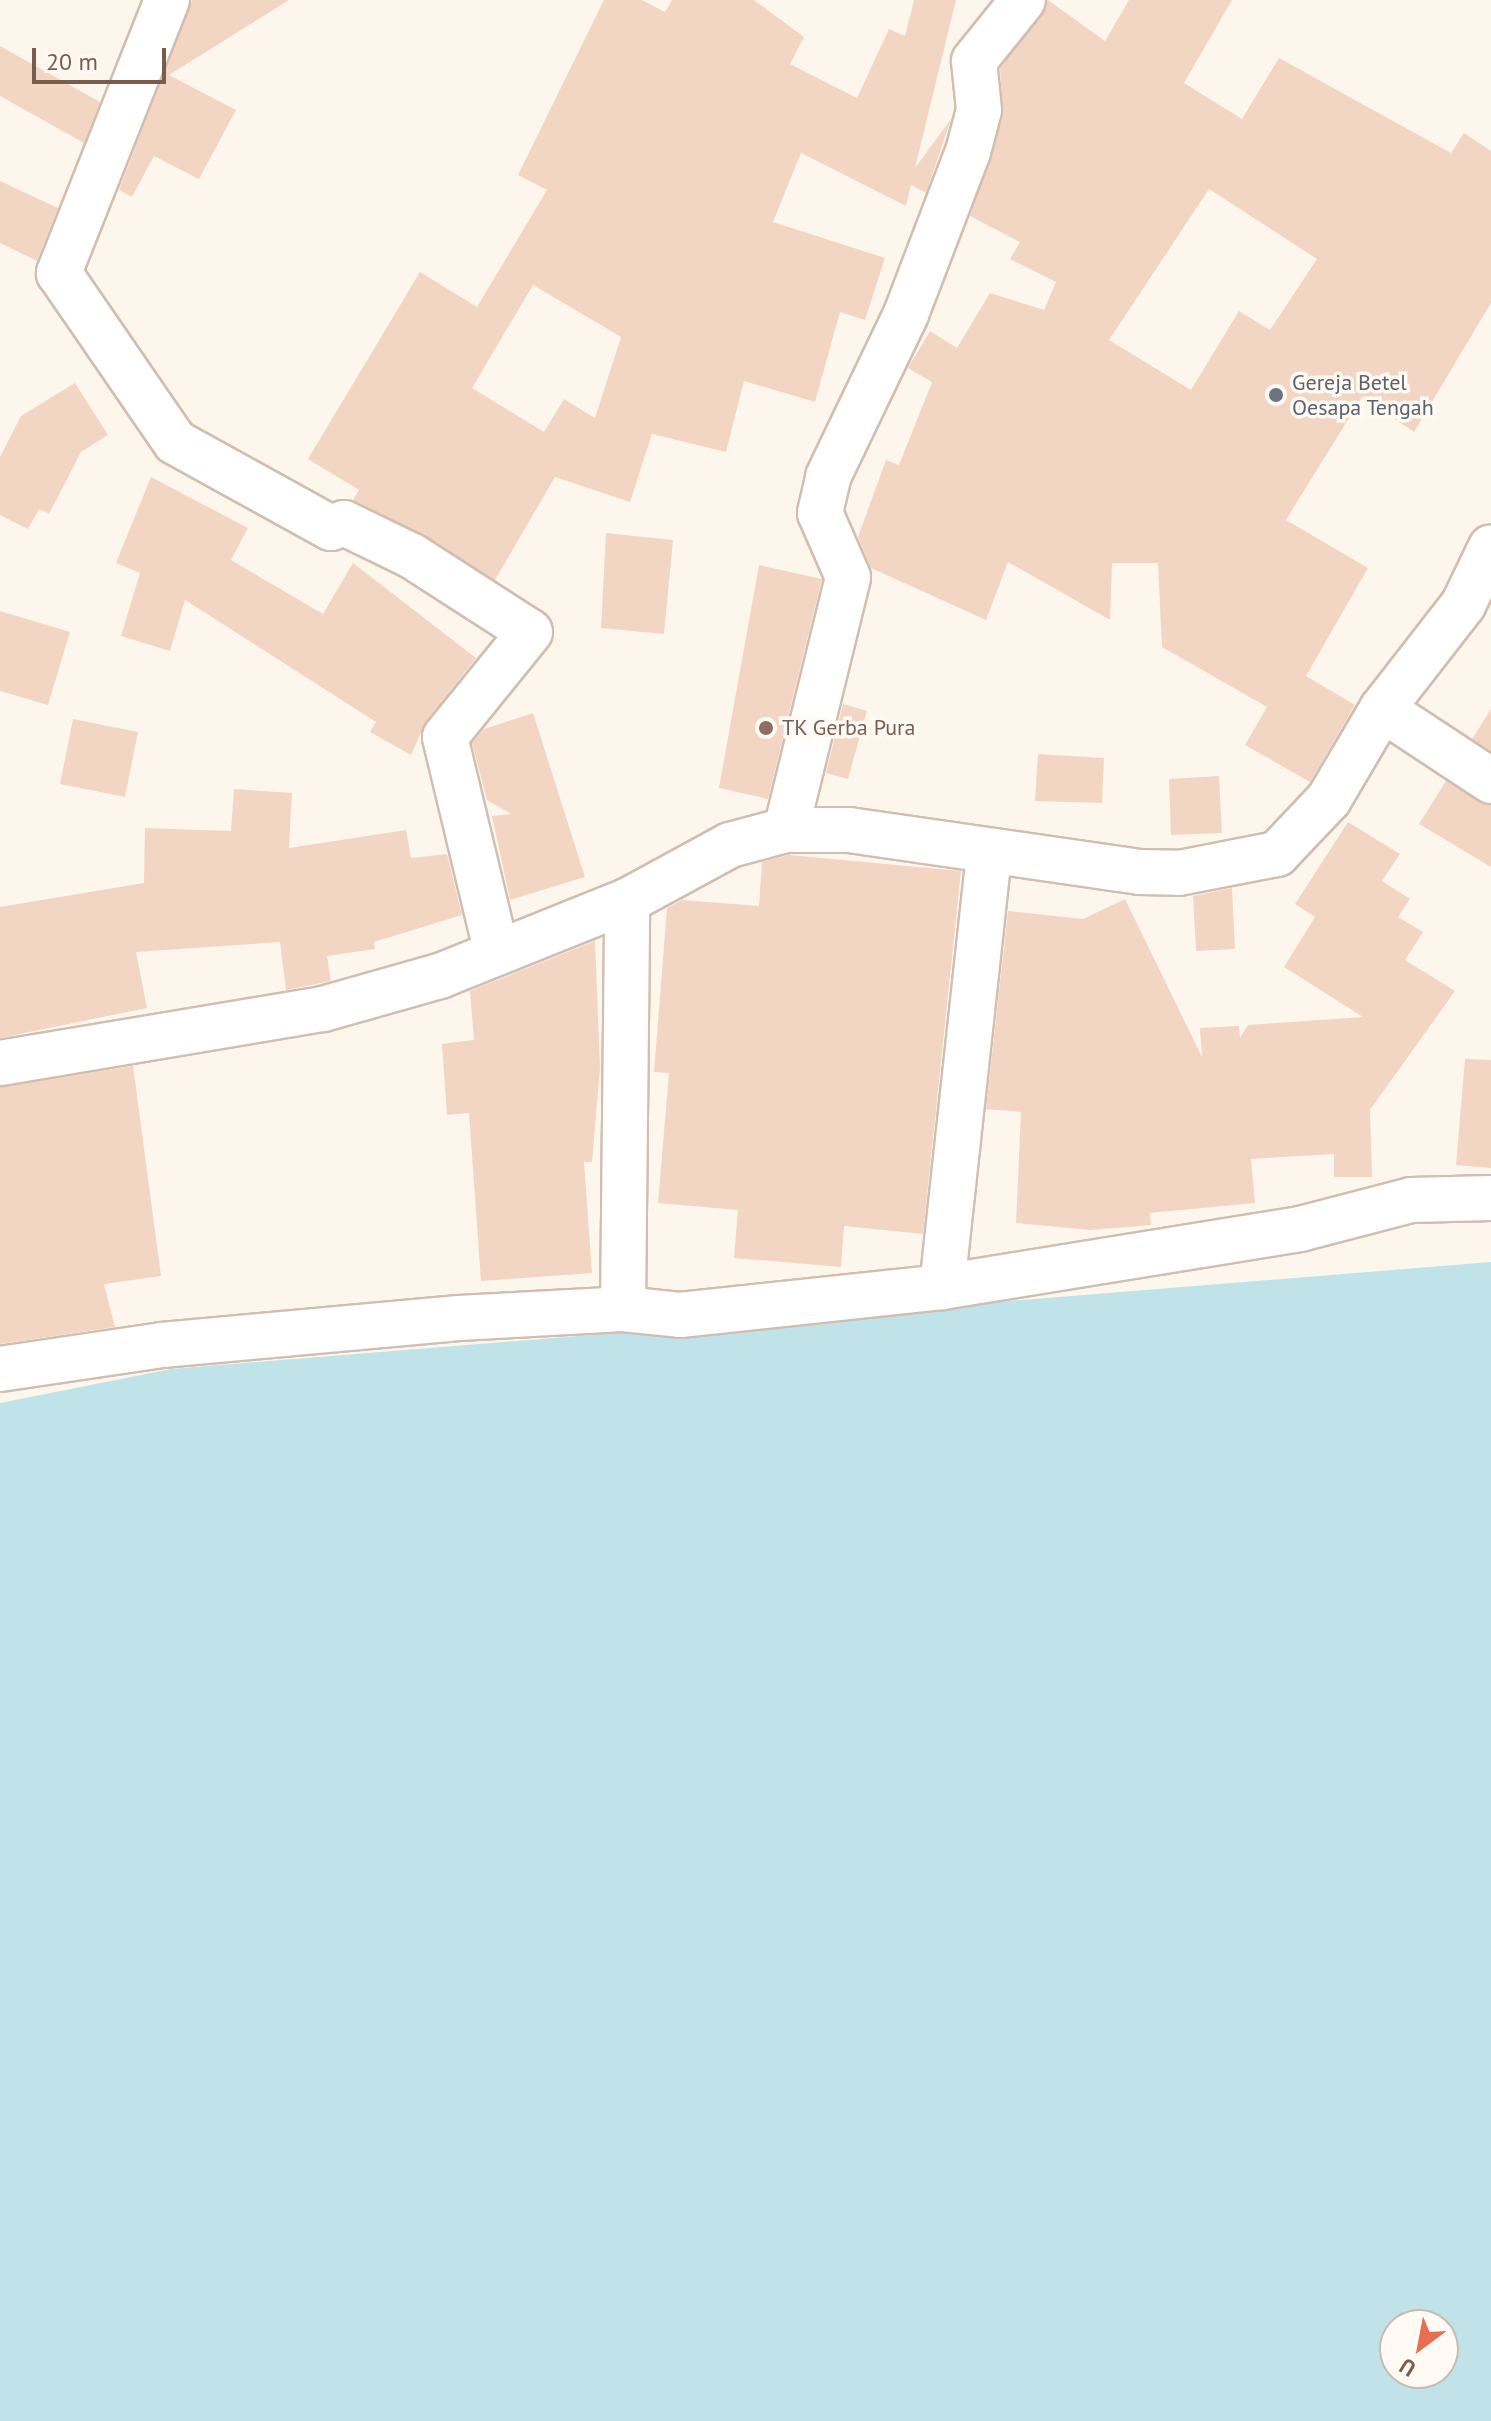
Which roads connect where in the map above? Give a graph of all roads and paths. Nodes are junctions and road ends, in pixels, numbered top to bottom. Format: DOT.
graph roads {
  1 [pos="167,0"];
  2 [pos="1023,0"];
  3 [pos="1491,547"];
  4 [pos="1477,612"];
  5 [pos="1382,709"];
  6 [pos="1491,781"];
  7 [pos="786,830"];
  8 [pos="989,852"];
  9 [pos="627,901"];
  10 [pos="497,953"];
  11 [pos="0,1063"];
  12 [pos="1491,1198"];
  13 [pos="942,1287"];
  14 [pos="623,1309"];
  15 [pos="0,1369"];
  1 -- 10 [label="street"];
  2 -- 7 [label="street"];
  3 -- 4 [label="street"];
  4 -- 5 [label="street"];
  5 -- 6 [label="street"];
  5 -- 8 [label="street"];
  7 -- 8 [label="street"];
  7 -- 9 [label="street"];
  8 -- 13 [label="street"];
  9 -- 10 [label="street"];
  9 -- 14 [label="street"];
  10 -- 11 [label="street"];
  12 -- 13 [label="street"];
  13 -- 14 [label="street"];
  14 -- 15 [label="street"];
}
